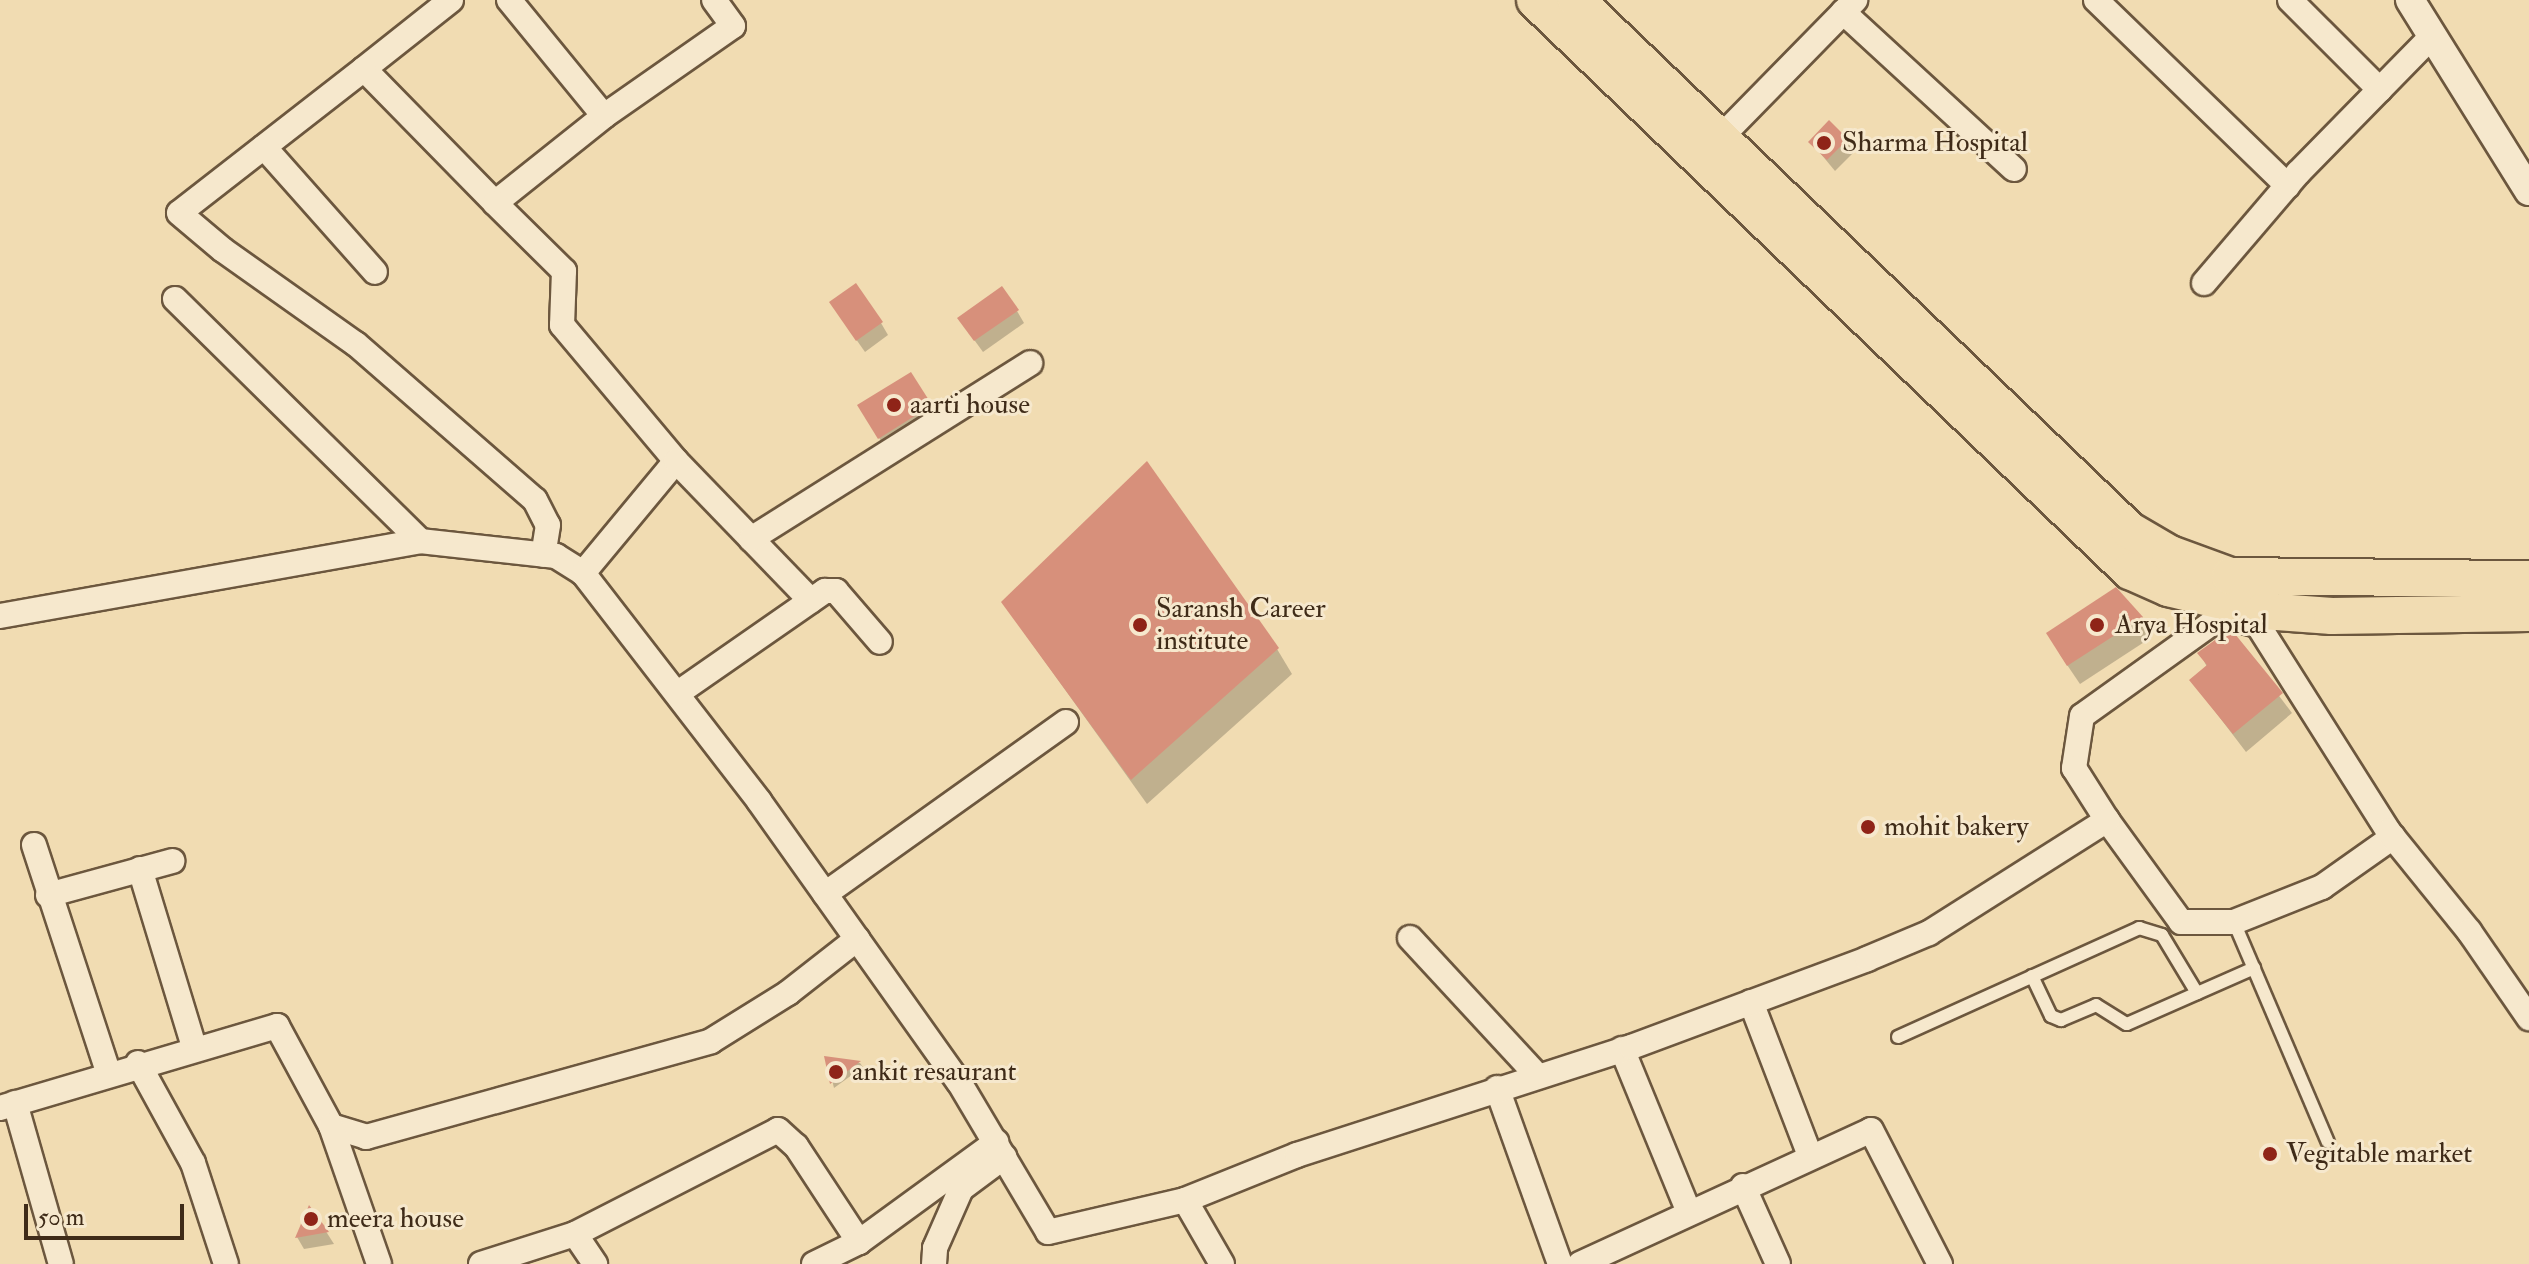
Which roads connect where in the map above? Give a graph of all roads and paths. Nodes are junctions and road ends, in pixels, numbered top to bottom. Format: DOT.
graph roads {
  1 [pos="451,0"];
  2 [pos="509,0"];
  3 [pos="714,0"];
  4 [pos="1535,0"];
  5 [pos="1576,0"];
  6 [pos="2096,0"];
  7 [pos="2290,0"];
  8 [pos="2410,0"];
  9 [pos="1849,6"];
  10 [pos="2433,35"];
  11 [pos="364,69"];
  12 [pos="2380,90"];
  13 [pos="604,116"];
  14 [pos="1721,137"];
  15 [pos="264,147"];
  16 [pos="2014,169"];
  17 [pos="2288,186"];
  18 [pos="2529,191"];
  19 [pos="495,203"];
  20 [pos="375,272"];
  21 [pos="2204,283"];
  22 [pos="175,299"];
  23 [pos="1030,363"];
  24 [pos="676,461"];
  25 [pos="751,539"];
  26 [pos="420,541"];
  27 [pos="543,555"];
  28 [pos="583,573"];
  29 [pos="2529,579"];
  30 [pos="2226,598"];
  31 [pos="811,601"];
  32 [pos="2529,613"];
  33 [pos="0,616"];
  34 [pos="880,642"];
  35 [pos="678,693"];
  36 [pos="1066,722"];
  37 [pos="2107,820"];
  38 [pos="2393,837"];
  39 [pos="34,845"];
  40 [pos="172,861"];
  41 [pos="140,869"];
  42 [pos="825,894"];
  43 [pos="48,895"];
  44 [pos="2234,922"];
  45 [pos="1410,938"];
  46 [pos="857,939"];
  47 [pos="2254,968"];
  48 [pos="2032,976"];
  49 [pos="2197,993"];
  50 [pos="1751,1002"];
  51 [pos="2529,1018"];
  52 [pos="1898,1037"];
  53 [pos="194,1047"];
  54 [pos="1622,1049"];
  55 [pos="138,1063"];
  56 [pos="108,1072"];
  57 [pos="1536,1074"];
  58 [pos="1497,1088"];
  59 [pos="7,1106"];
  60 [pos="331,1126"];
  61 [pos="2328,1142"];
  62 [pos="1000,1150"];
  63 [pos="1810,1156"];
  64 [pos="1743,1186"];
  65 [pos="1185,1200"];
  66 [pos="1689,1212"];
  67 [pos="575,1234"];
  68 [pos="859,1242"];
  69 [pos="1619,1257"];
  70 [pos="61,1264"];
  71 [pos="226,1264"];
  72 [pos="379,1264"];
  73 [pos="481,1264"];
  74 [pos="595,1264"];
  75 [pos="814,1264"];
  76 [pos="934,1264"];
  77 [pos="1222,1264"];
  78 [pos="1560,1264"];
  79 [pos="1580,1264"];
  80 [pos="1778,1264"];
  81 [pos="1940,1264"];
  1 -- 11 [label="street"];
  2 -- 13 [label="street"];
  3 -- 13 [label="street"];
  4 -- 30 [label="main road"];
  5 -- 14 [label="main road"];
  6 -- 17 [label="street"];
  7 -- 12 [label="street"];
  8 -- 10 [label="street"];
  9 -- 14 [label="street"];
  9 -- 16 [label="street"];
  10 -- 12 [label="street"];
  10 -- 18 [label="street"];
  11 -- 15 [label="street"];
  11 -- 19 [label="street"];
  12 -- 17 [label="street"];
  13 -- 19 [label="street"];
  14 -- 30 [label="main road"];
  15 -- 20 [label="street"];
  15 -- 27 [label="street"];
  17 -- 21 [label="street"];
  19 -- 24 [label="street"];
  22 -- 26 [label="street"];
  23 -- 25 [label="street"];
  24 -- 25 [label="street"];
  24 -- 28 [label="street"];
  25 -- 31 [label="street"];
  26 -- 27 [label="street"];
  26 -- 33 [label="street"];
  27 -- 28 [label="street"];
  28 -- 35 [label="street"];
  29 -- 30 [label="main road"];
  30 -- 32 [label="main road"];
  30 -- 37 [label="street"];
  30 -- 38 [label="street"];
  31 -- 34 [label="street"];
  31 -- 35 [label="street"];
  35 -- 42 [label="street"];
  36 -- 42 [label="street"];
  37 -- 44 [label="street"];
  37 -- 50 [label="street"];
  38 -- 44 [label="street"];
  38 -- 51 [label="street"];
  39 -- 43 [label="street"];
  40 -- 41 [label="street"];
  41 -- 43 [label="street"];
  41 -- 53 [label="street"];
  42 -- 46 [label="street"];
  43 -- 56 [label="street"];
  44 -- 47 [label="lane"];
  45 -- 57 [label="street"];
  46 -- 60 [label="street"];
  46 -- 62 [label="street"];
  47 -- 49 [label="lane"];
  47 -- 61 [label="lane"];
  48 -- 49 [label="lane"];
  48 -- 49 [label="lane"];
  48 -- 52 [label="lane"];
  50 -- 54 [label="street"];
  50 -- 63 [label="street"];
  53 -- 55 [label="street"];
  53 -- 60 [label="street"];
  54 -- 57 [label="street"];
  54 -- 66 [label="street"];
  55 -- 56 [label="street"];
  55 -- 71 [label="street"];
  56 -- 59 [label="street"];
  57 -- 58 [label="street"];
  58 -- 65 [label="street"];
  58 -- 78 [label="street"];
  59 -- 70 [label="street"];
  60 -- 72 [label="street"];
  62 -- 65 [label="street"];
  62 -- 68 [label="street"];
  62 -- 76 [label="street"];
  63 -- 64 [label="street"];
  63 -- 81 [label="street"];
  64 -- 66 [label="street"];
  64 -- 80 [label="street"];
  65 -- 77 [label="street"];
  66 -- 69 [label="street"];
  67 -- 68 [label="street"];
  67 -- 73 [label="street"];
  67 -- 74 [label="street"];
  68 -- 75 [label="street"];
  69 -- 79 [label="street"];
}
